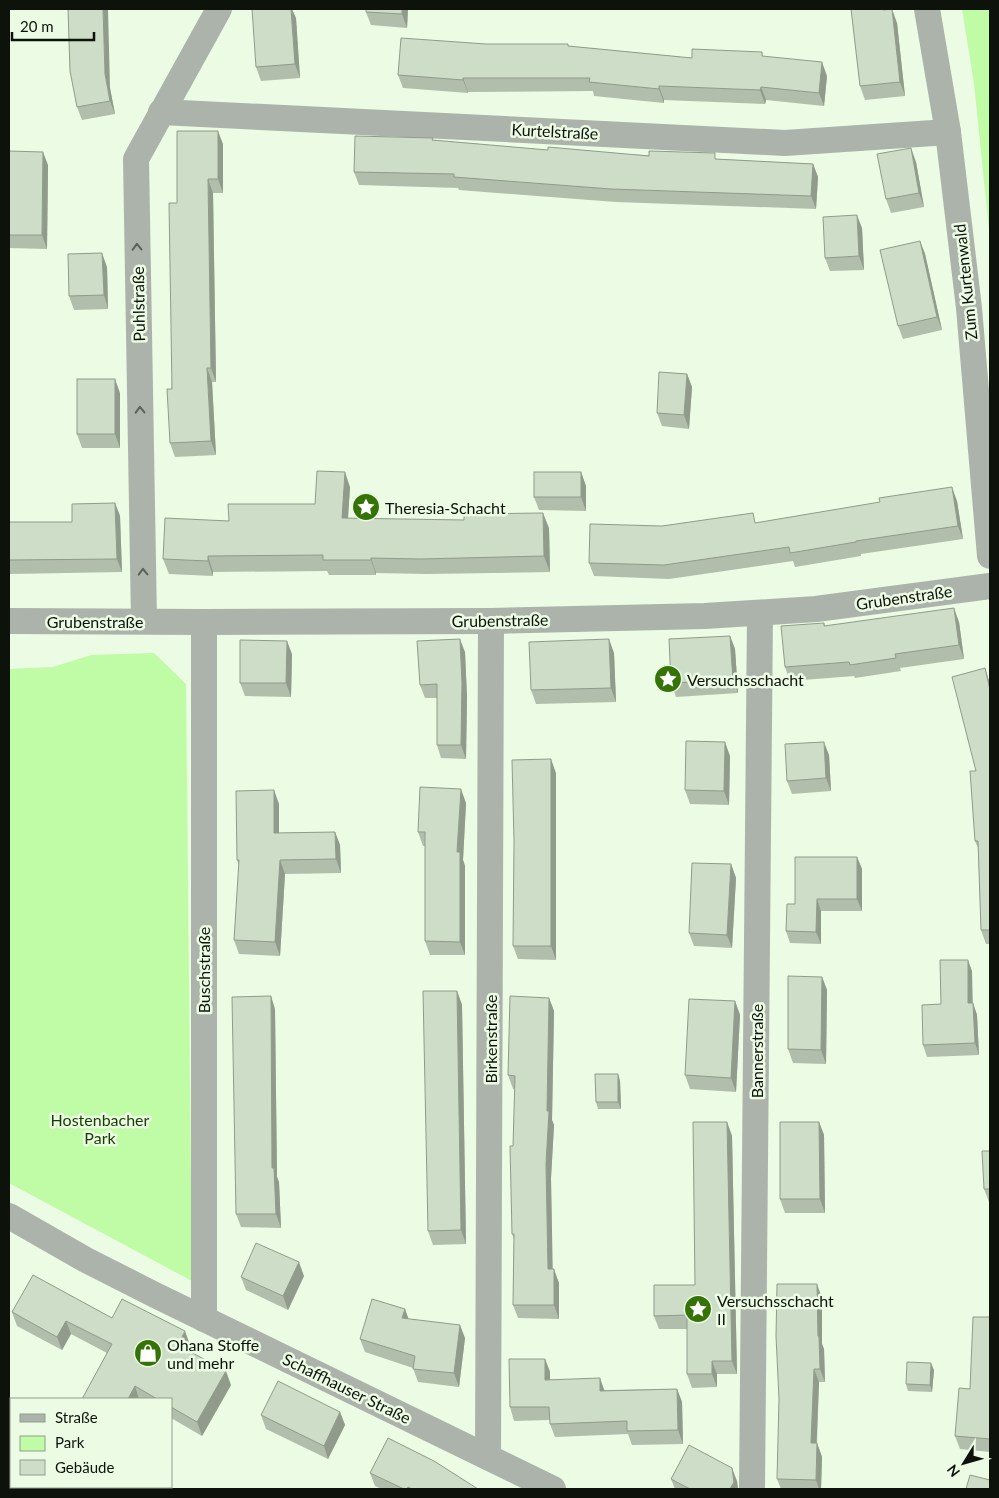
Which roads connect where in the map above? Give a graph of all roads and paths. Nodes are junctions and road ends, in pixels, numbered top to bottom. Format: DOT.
graph roads {
  1 [pos="219,9"];
  2 [pos="927,9"];
  3 [pos="161,112"];
  4 [pos="948,132"];
  5 [pos="990,556"];
  6 [pos="990,586"];
  7 [pos="760,613"];
  8 [pos="9,621"];
  9 [pos="144,621"];
  10 [pos="491,621"];
  11 [pos="204,622"];
  12 [pos="10,1220"];
  13 [pos="204,1318"];
  14 [pos="488,1457"];
  15 [pos="553,1489"];
  16 [pos="752,1489"];
  1 -- 3 [label="street, Puhlstraße"];
  2 -- 4 [label="street, Zum Kurtenwald"];
  3 -- 4 [label="street, Kurtelstraße"];
  9 -- 3 [label="street, Puhlstraße, one-way"];
  4 -- 5 [label="street, Zum Kurtenwald"];
  6 -- 7 [label="street, Grubenstraße"];
  7 -- 10 [label="street, Grubenstraße"];
  7 -- 16 [label="street, Bannerstraße"];
  8 -- 9 [label="street, Grubenstraße"];
  9 -- 11 [label="street, Grubenstraße"];
  10 -- 11 [label="street, Grubenstraße"];
  10 -- 14 [label="street, Birkenstraße"];
  11 -- 13 [label="street, Buschstraße"];
  12 -- 13 [label="street, Schaffhauser Straße"];
  13 -- 14 [label="street, Schaffhauser Straße"];
  14 -- 15 [label="street, Schaffhauser Straße"];
}
